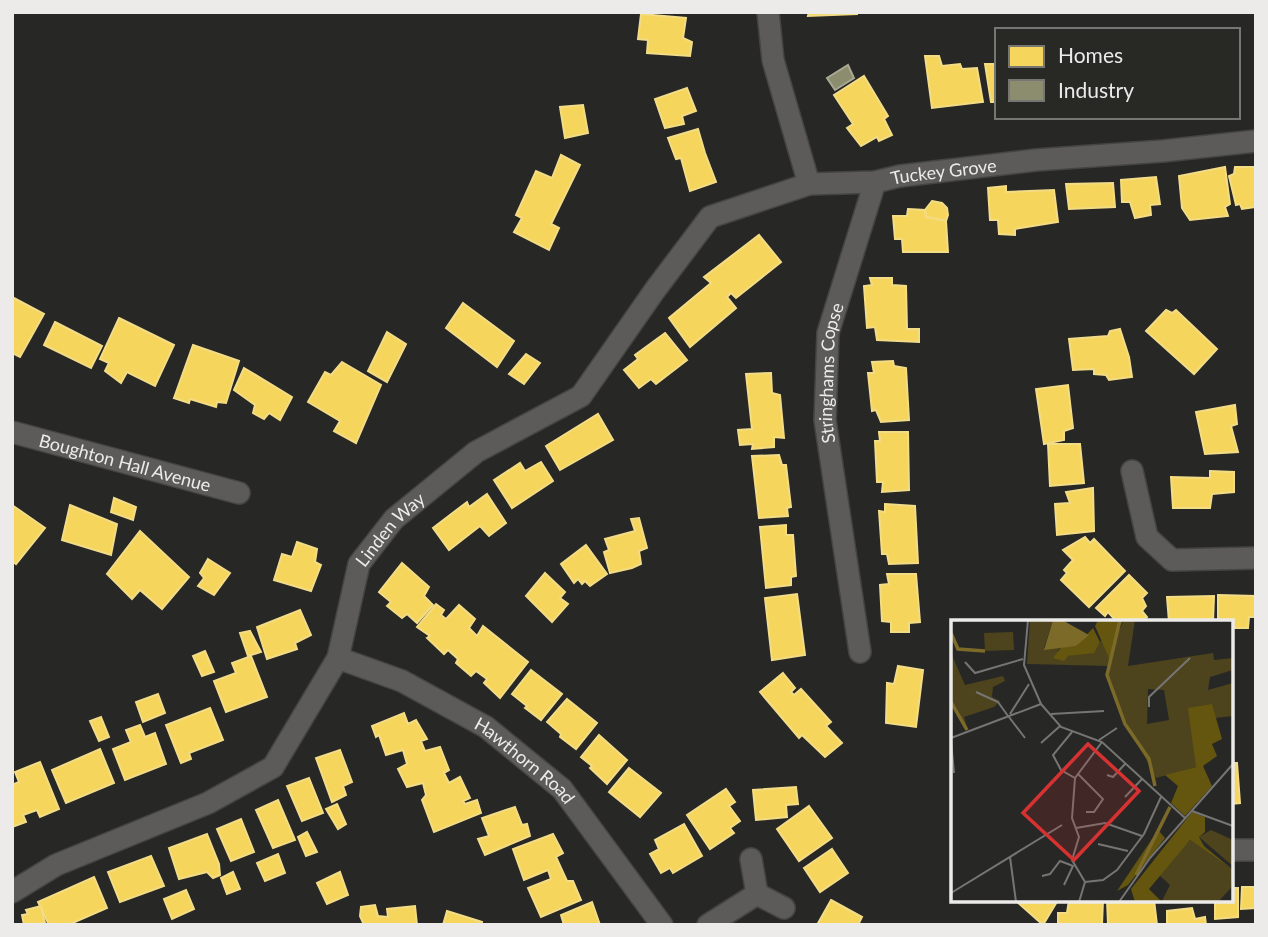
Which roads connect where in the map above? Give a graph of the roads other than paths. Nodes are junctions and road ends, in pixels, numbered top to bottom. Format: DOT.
graph roads {
  1 [pos="768,12"];
  2 [pos="1256,141"];
  3 [pos="875,182"];
  4 [pos="809,184"];
  5 [pos="12,432"];
  6 [pos="1132,471"];
  7 [pos="239,493"];
  8 [pos="1256,558"];
  9 [pos="860,652"];
  10 [pos="338,657"];
  11 [pos="1233,850"];
  12 [pos="1256,850"];
  13 [pos="751,859"];
  14 [pos="12,892"];
  15 [pos="757,894"];
  16 [pos="784,908"];
  17 [pos="663,925"];
  18 [pos="708,925"];
  1 -- 4 [label="street"];
  2 -- 3 [label="street, Tuckey Grove"];
  3 -- 4 [label="street, Tuckey Grove"];
  3 -- 9 [label="street, Stringhams Copse"];
  4 -- 10 [label="street, Linden Way"];
  5 -- 7 [label="street, Boughton Hall Avenue"];
  6 -- 8 [label="street"];
  10 -- 14 [label="street, Linden Way"];
  10 -- 17 [label="street, Hawthorn Road"];
  11 -- 12 [label="street"];
  13 -- 15 [label="street"];
  15 -- 16 [label="street"];
  15 -- 18 [label="street"];
}
